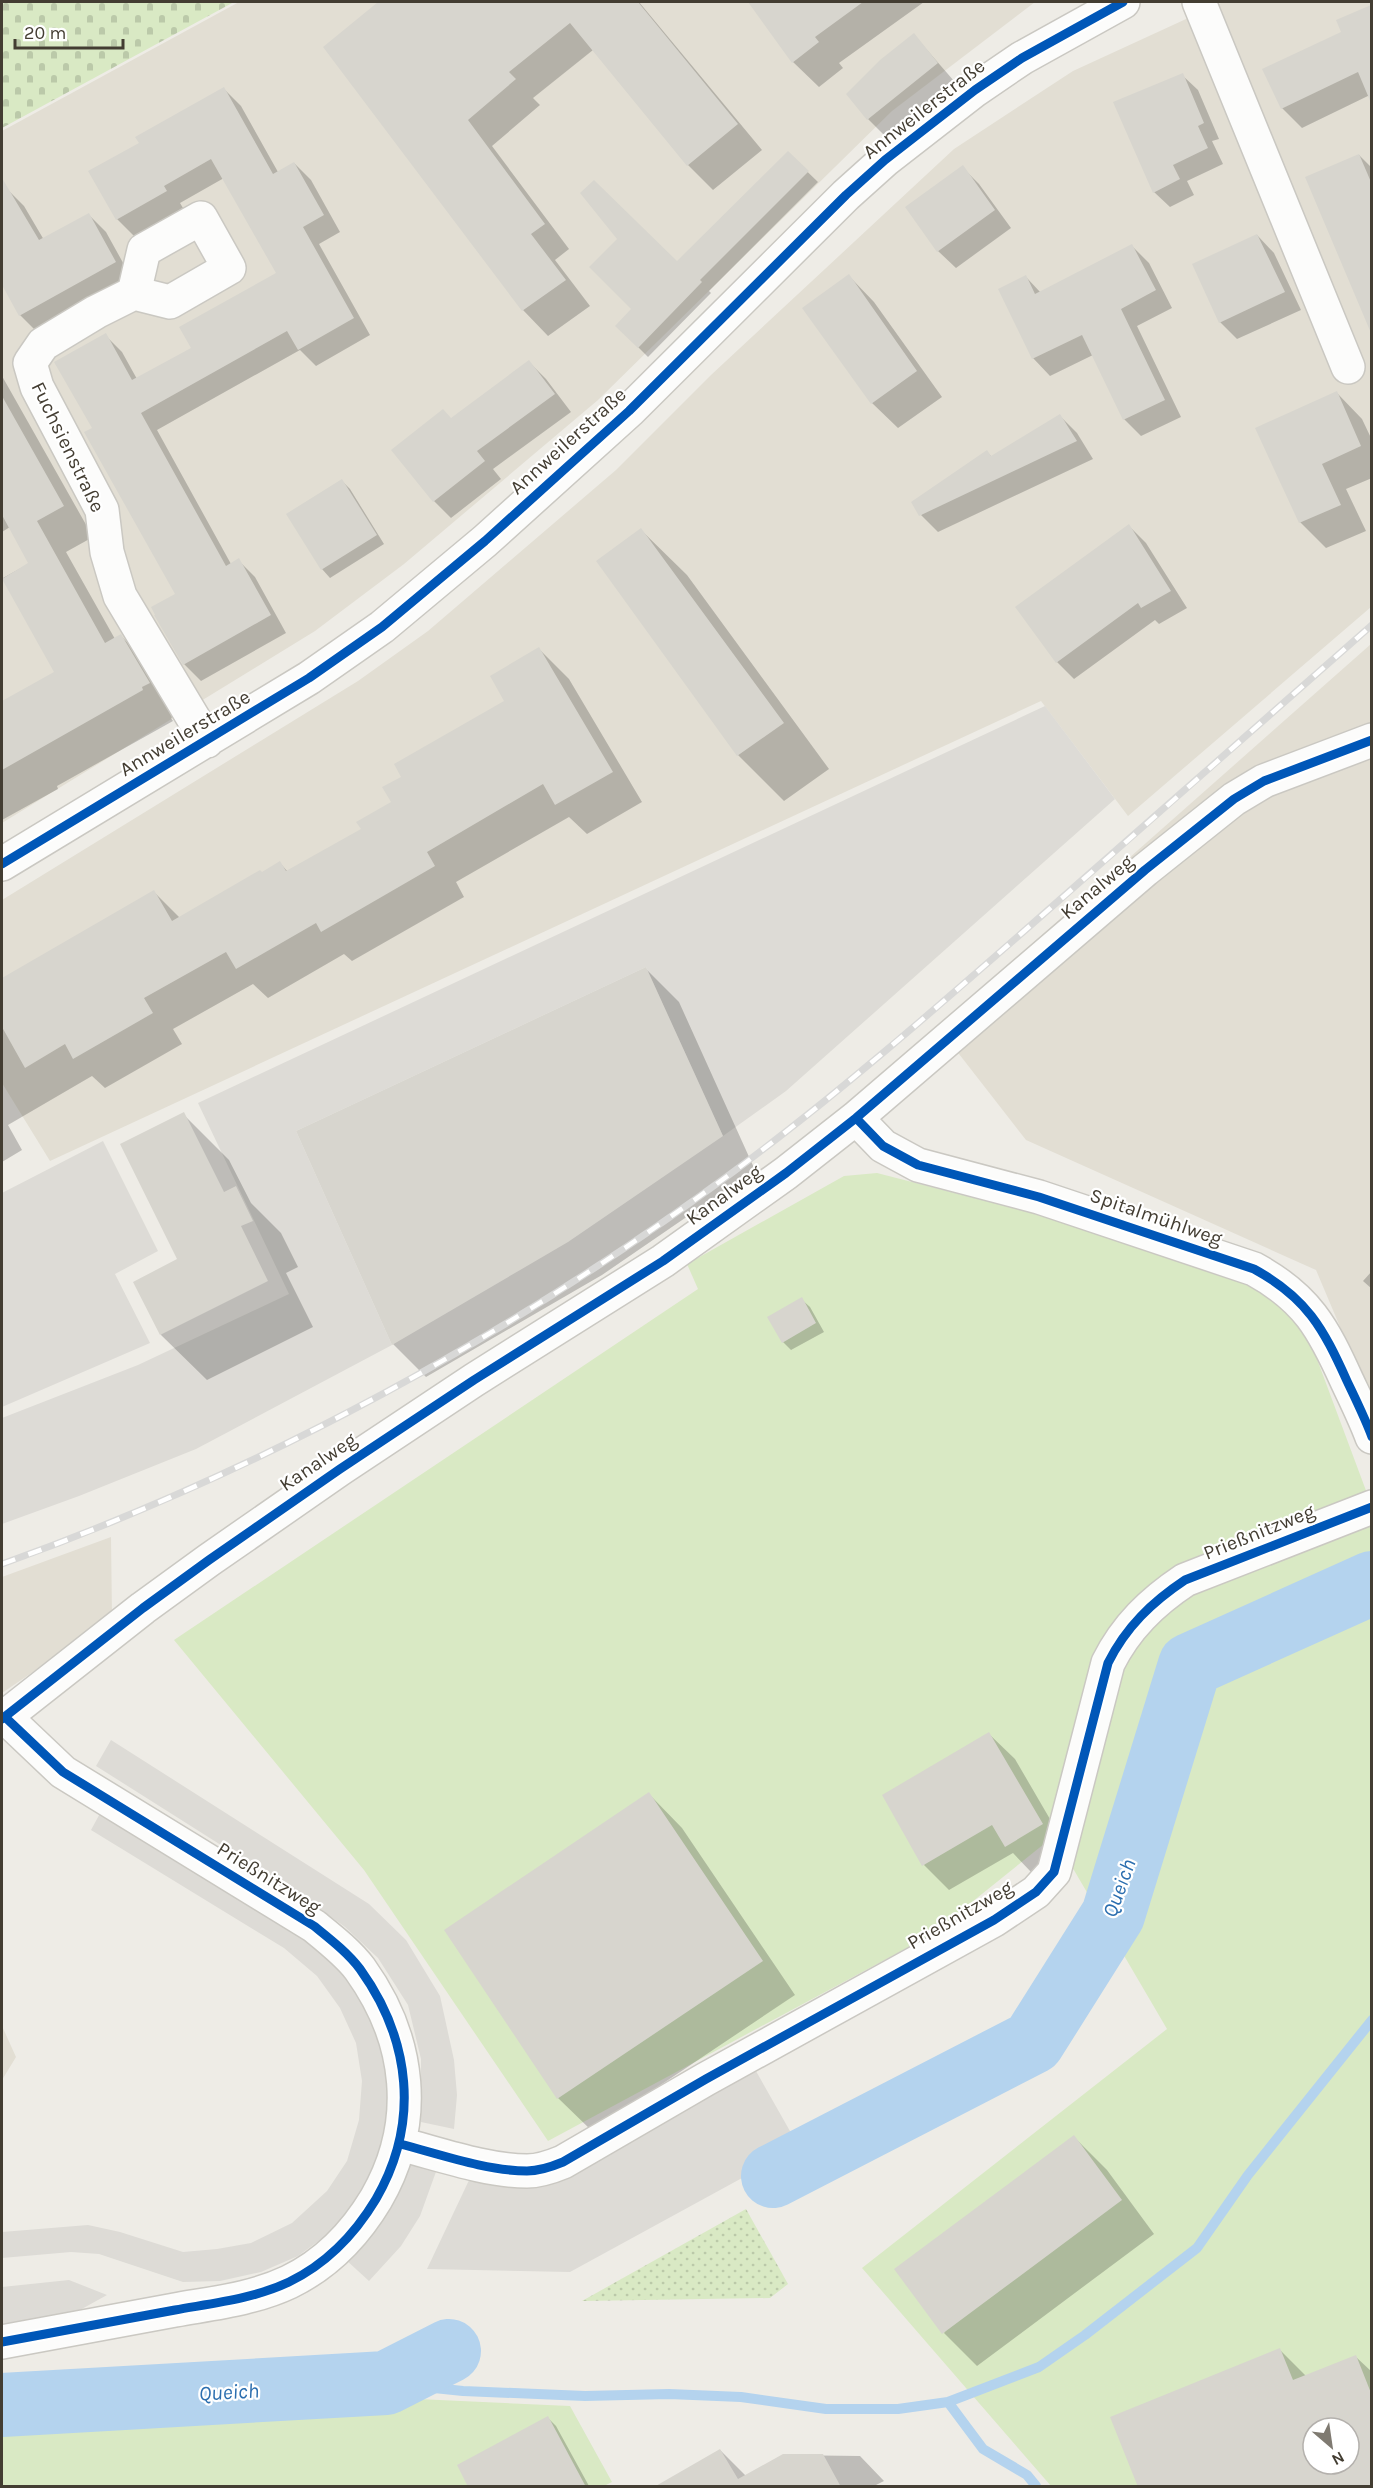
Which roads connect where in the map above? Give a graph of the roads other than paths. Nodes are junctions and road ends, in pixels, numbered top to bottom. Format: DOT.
graph roads {
  1 [pos="1123,2"];
  2 [pos="1198,2"];
  3 [pos="134,293"];
  4 [pos="1348,367"];
  5 [pos="1371,740"];
  6 [pos="207,741"];
  7 [pos="2,864"];
  8 [pos="856,1118"];
  9 [pos="1371,1437"];
  10 [pos="1371,1507"];
  11 [pos="3,1718"];
  12 [pos="400,2144"];
  13 [pos="2,2343"];
  1 -- 6 [label="street, Annweilerstraße"];
  2 -- 4 [label="street"];
  3 -- 6 [label="street, Fuchsienstraße"];
  5 -- 8 [label="street, Kanalweg"];
  6 -- 7 [label="street, Annweilerstraße"];
  8 -- 9 [label="street, Spitalmühlweg"];
  8 -- 11 [label="street, Kanalweg"];
  10 -- 12 [label="street, Prießnitzweg"];
  11 -- 12 [label="street, Prießnitzweg"];
  12 -- 13 [label="street, Prießnitzweg"];
}
